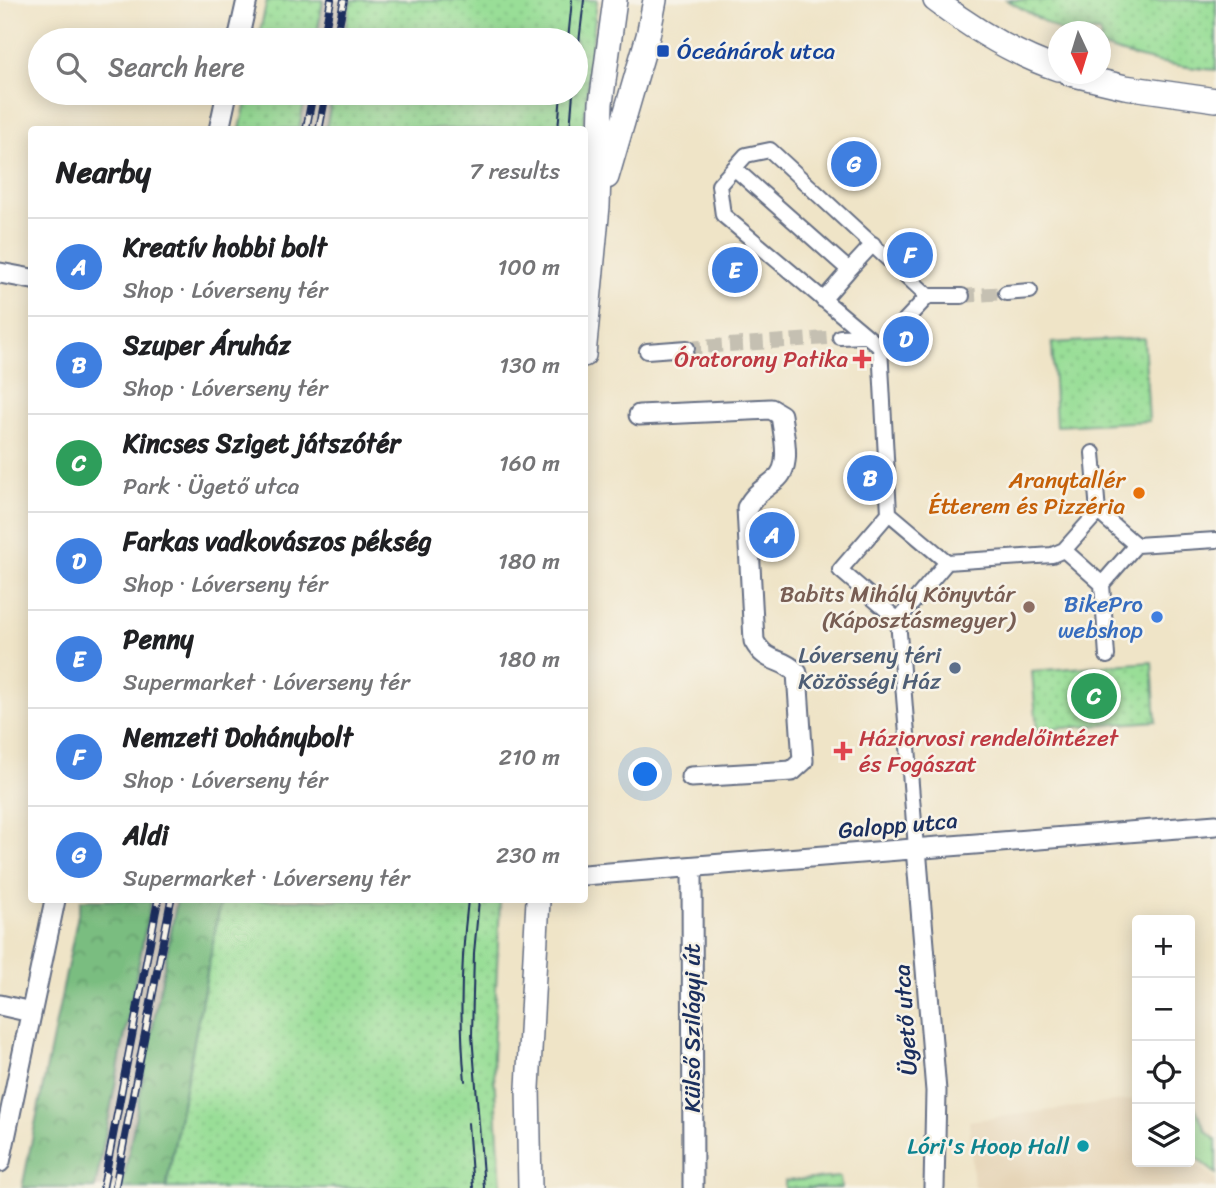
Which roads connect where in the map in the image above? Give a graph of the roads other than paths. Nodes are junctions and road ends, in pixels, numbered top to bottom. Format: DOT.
graph roads {
  1 [pos="247,0"];
  2 [pos="615,0"];
  3 [pos="655,0"];
  4 [pos="935,0"];
  5 [pos="241,28"];
  6 [pos="1048,64"];
  7 [pos="1111,84"];
  8 [pos="1216,100"];
  9 [pos="224,105"];
  10 [pos="220,126"];
  11 [pos="734,168"];
  12 [pos="598,206"];
  13 [pos="873,244"];
  14 [pos="849,270"];
  15 [pos="0,273"];
  16 [pos="28,278"];
  17 [pos="1030,291"];
  18 [pos="1006,293"];
  19 [pos="928,296"];
  20 [pos="962,296"];
  21 [pos="823,300"];
  22 [pos="588,312"];
  23 [pos="866,336"];
  24 [pos="840,337"];
  25 [pos="880,347"];
  26 [pos="687,348"];
  27 [pos="647,351"];
  28 [pos="639,415"];
  29 [pos="1093,453"];
  30 [pos="1098,512"];
  31 [pos="889,513"];
  32 [pos="1216,540"];
  33 [pos="1136,545"];
  34 [pos="1064,550"];
  35 [pos="947,562"];
  36 [pos="1102,584"];
  37 [pos="898,620"];
  38 [pos="1107,656"];
  39 [pos="691,777"];
  40 [pos="1216,825"];
  41 [pos="916,848"];
  42 [pos="692,867"];
  43 [pos="588,876"];
  44 [pos="54,903"];
  45 [pos="538,903"];
  46 [pos="0,1005"];
  47 [pos="31,1012"];
  48 [pos="0,1162"];
  49 [pos="530,1188"];
  50 [pos="692,1188"];
  51 [pos="934,1188"];
  1 -- 5 [label="street"];
  2 -- 12 [label="street"];
  3 -- 12 [label="street"];
  4 -- 6 [label="street"];
  7 -- 8 [label="street"];
  9 -- 10 [label="street"];
  11 -- 13 [label="street"];
  11 -- 14 [label="street"];
  11 -- 21 [label="street"];
  12 -- 22 [label="street"];
  13 -- 14 [label="street"];
  13 -- 19 [label="street"];
  14 -- 21 [label="street"];
  15 -- 16 [label="street"];
  17 -- 18 [label="street"];
  19 -- 20 [label="street"];
  19 -- 25 [label="street"];
  21 -- 23 [label="street"];
  23 -- 24 [label="street"];
  23 -- 25 [label="street"];
  25 -- 31 [label="street"];
  26 -- 27 [label="street"];
  28 -- 39 [label="street"];
  29 -- 30 [label="street"];
  30 -- 33 [label="street"];
  30 -- 34 [label="street"];
  31 -- 35 [label="street"];
  31 -- 37 [label="street"];
  32 -- 33 [label="street"];
  33 -- 36 [label="street"];
  34 -- 35 [label="street"];
  34 -- 36 [label="street"];
  35 -- 37 [label="street"];
  36 -- 38 [label="street"];
  37 -- 41 [label="street"];
  40 -- 41 [label="street, Galopp utca"];
  41 -- 42 [label="street, Galopp utca"];
  41 -- 51 [label="street, Ügető utca"];
  42 -- 43 [label="street, Galopp utca"];
  42 -- 50 [label="street, Külső Szilágyi út"];
  44 -- 47 [label="street"];
  45 -- 49 [label="street"];
  46 -- 47 [label="street"];
  47 -- 48 [label="street"];
}
